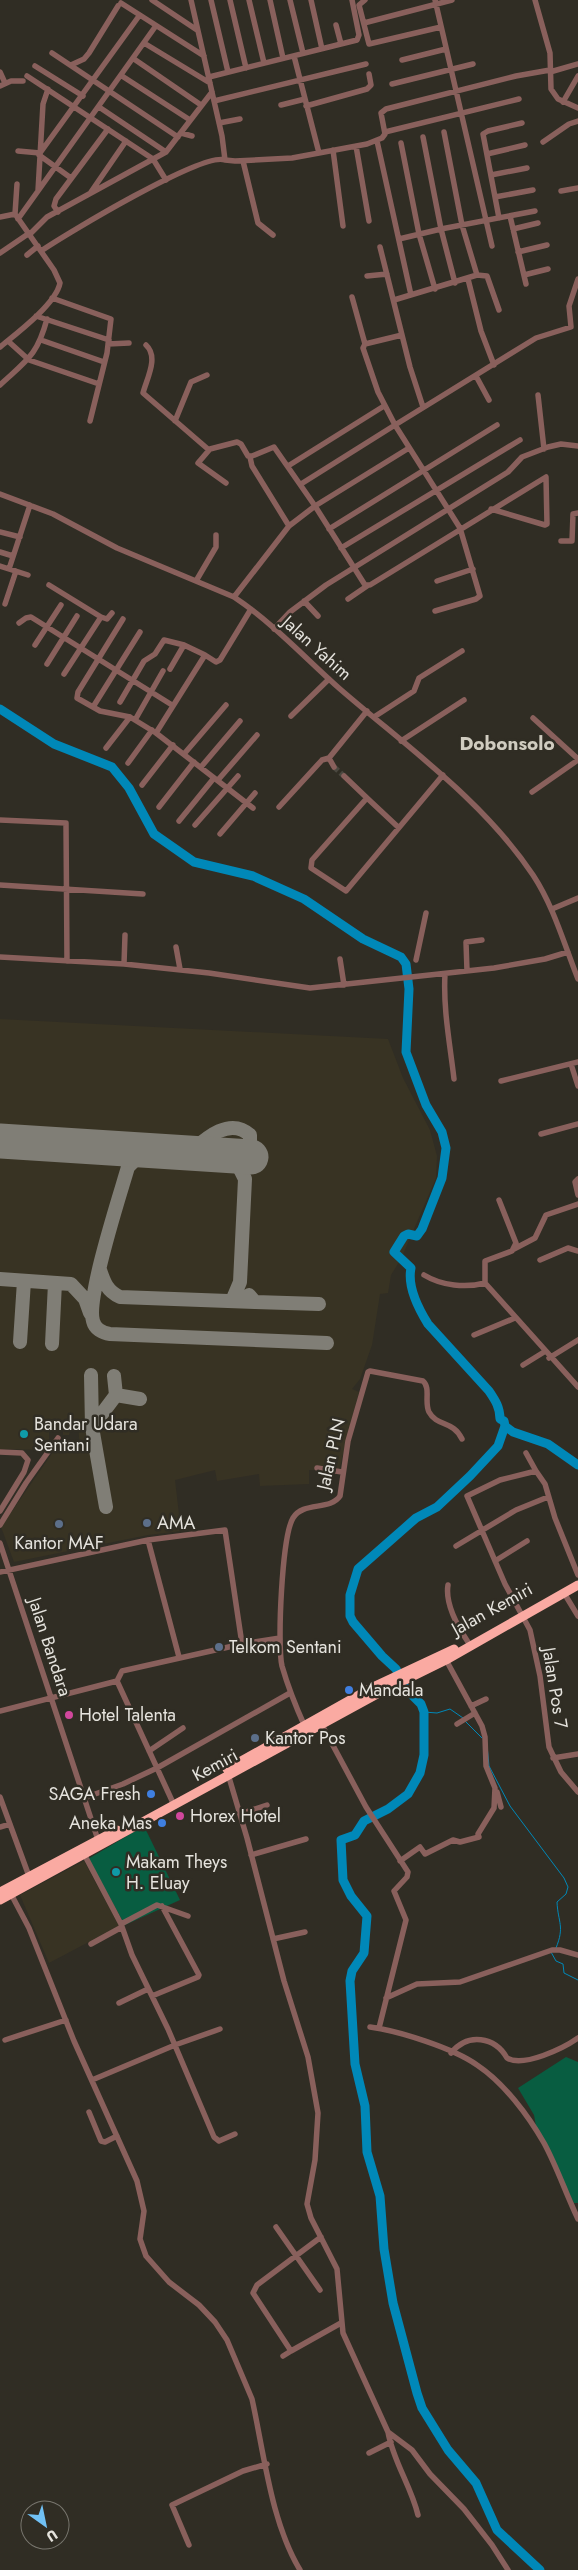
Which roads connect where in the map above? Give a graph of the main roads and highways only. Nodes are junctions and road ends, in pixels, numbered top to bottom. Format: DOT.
graph roads {
  1 [pos="578,1579"];
  2 [pos="578,1585"];
  3 [pos="522,1614"];
  4 [pos="444,1657"];
  5 [pos="423,1667"];
  6 [pos="377,1690"];
  7 [pos="306,1730"];
  8 [pos="99,1842"];
  9 [pos="30,1880"];
  10 [pos="0,1892"];
  11 [pos="0,1900"];
  1 -- 3 [label="highway, Jalan Kemiri"];
  2 -- 3 [label="highway, Jalan Kemiri"];
  3 -- 4 [label="highway, Jalan Kemiri"];
  3 -- 4 [label="highway, Jalan Kemiri"];
  4 -- 5 [label="highway, Jalan Kemiri"];
  5 -- 6 [label="highway, Kemiri"];
  6 -- 7 [label="highway, Kemiri"];
  6 -- 7 [label="highway, Kemiri"];
  7 -- 8 [label="highway, Kemiri"];
  8 -- 9 [label="highway, Kemiri"];
  8 -- 9 [label="highway, Kemiri"];
  9 -- 10 [label="highway, Kemiri"];
  9 -- 11 [label="highway, Kemiri"];
}
